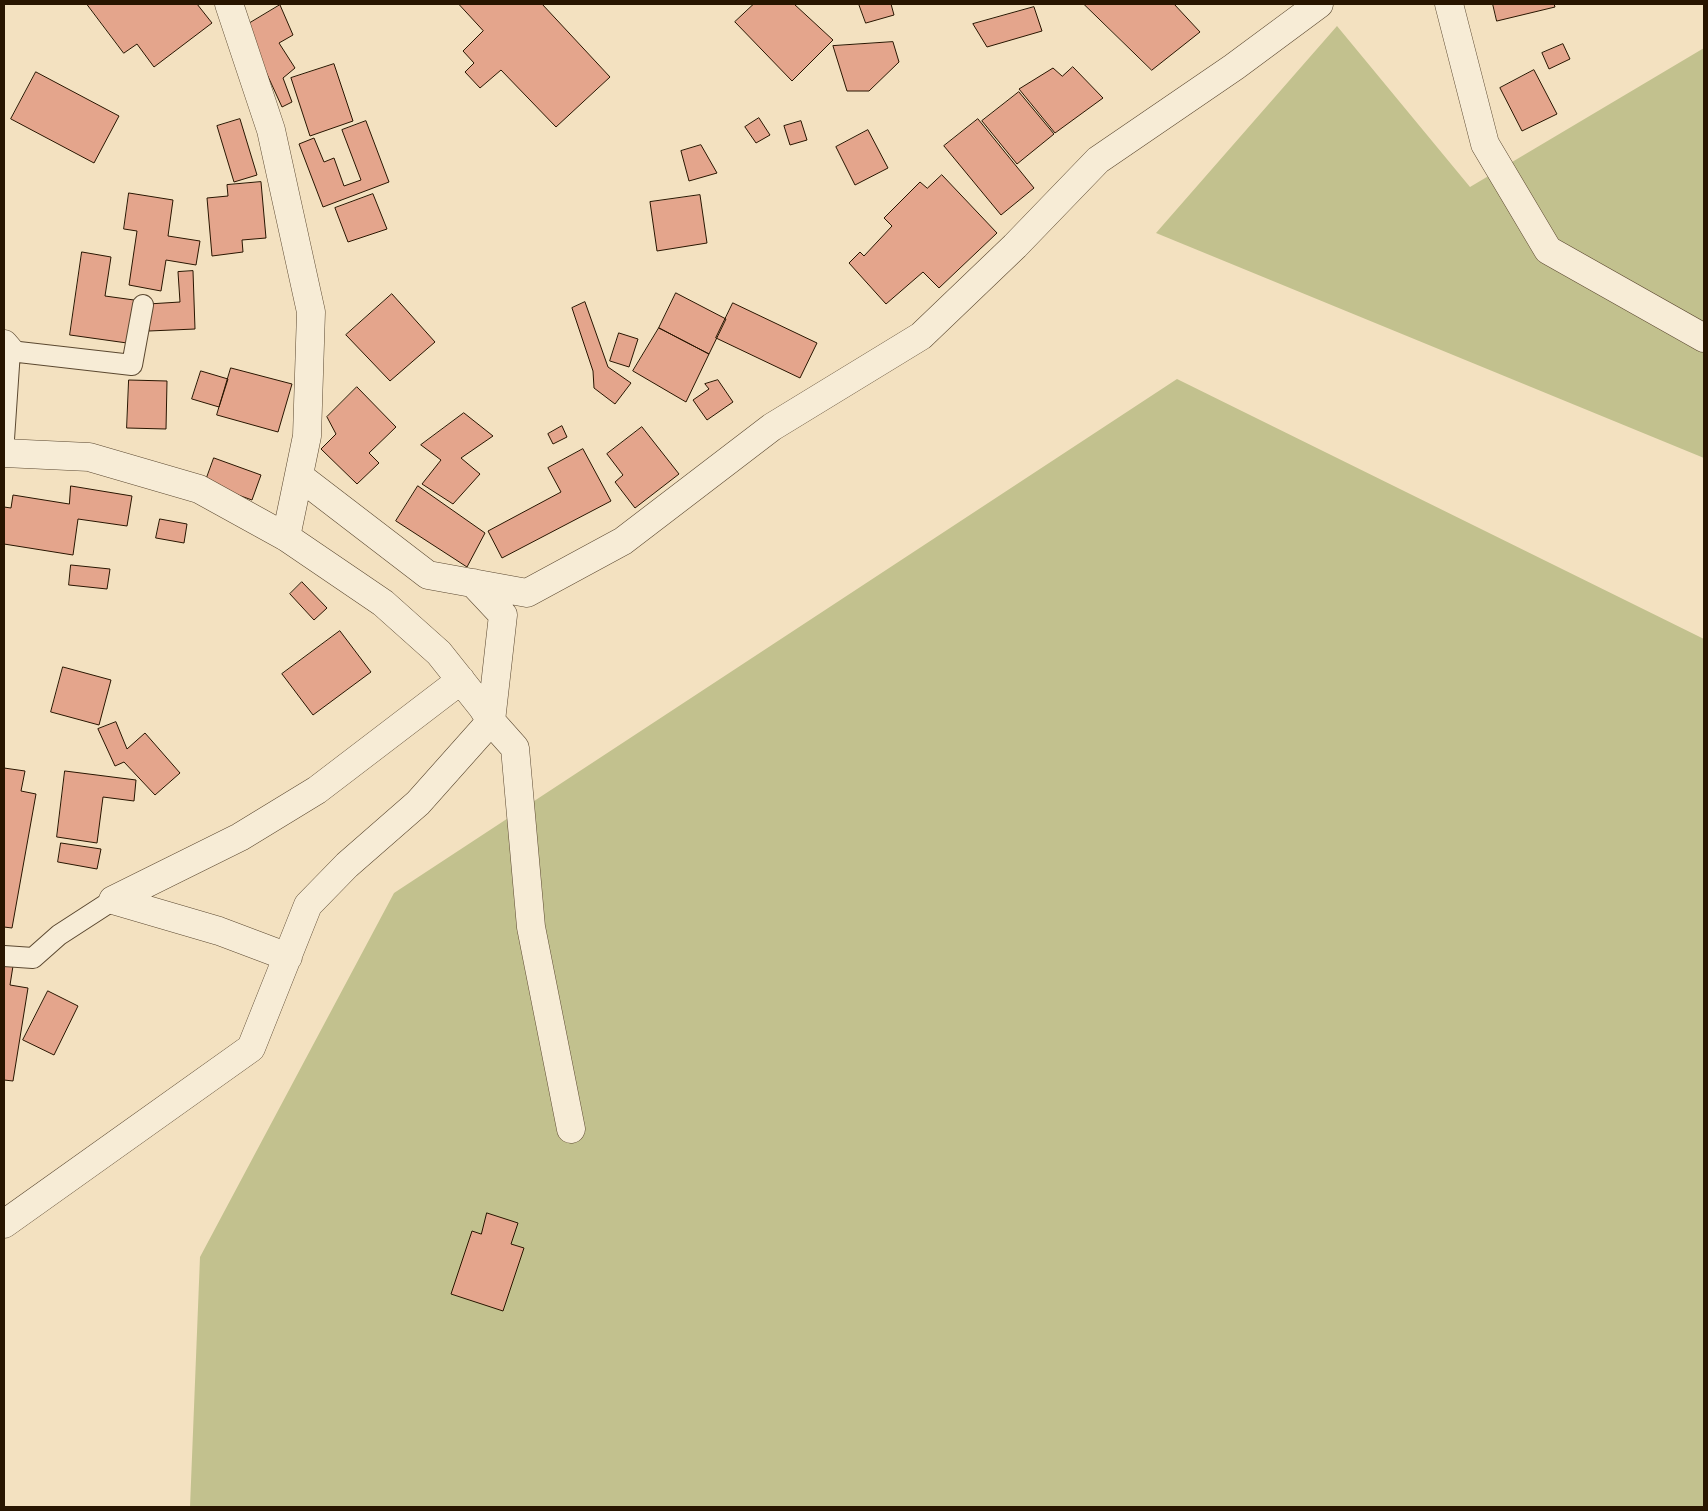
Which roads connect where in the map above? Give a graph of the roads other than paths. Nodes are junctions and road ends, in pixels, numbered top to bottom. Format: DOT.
graph roads {
  1 [pos="229,4"];
  2 [pos="1319,4"];
  3 [pos="1448,4"];
  4 [pos="143,305"];
  5 [pos="1704,338"];
  6 [pos="7,348"];
  7 [pos="4,439"];
  8 [pos="4,453"];
  9 [pos="299,476"];
  10 [pos="286,537"];
  11 [pos="473,583"];
  12 [pos="460,680"];
  13 [pos="491,721"];
  14 [pos="114,900"];
  15 [pos="4,956"];
  16 [pos="288,957"];
  17 [pos="571,1129"];
  18 [pos="4,1224"];
  1 -- 9 [label="street"];
  2 -- 11 [label="street"];
  3 -- 5 [label="street"];
  4 -- 6 [label="lane"];
  6 -- 7 [label="lane"];
  8 -- 10 [label="street"];
  9 -- 10 [label="street"];
  9 -- 11 [label="street"];
  10 -- 12 [label="street"];
  11 -- 13 [label="street"];
  12 -- 13 [label="street"];
  12 -- 14 [label="street"];
  13 -- 16 [label="street"];
  13 -- 17 [label="street"];
  14 -- 15 [label="lane"];
  14 -- 16 [label="street"];
  16 -- 18 [label="street"];
}
